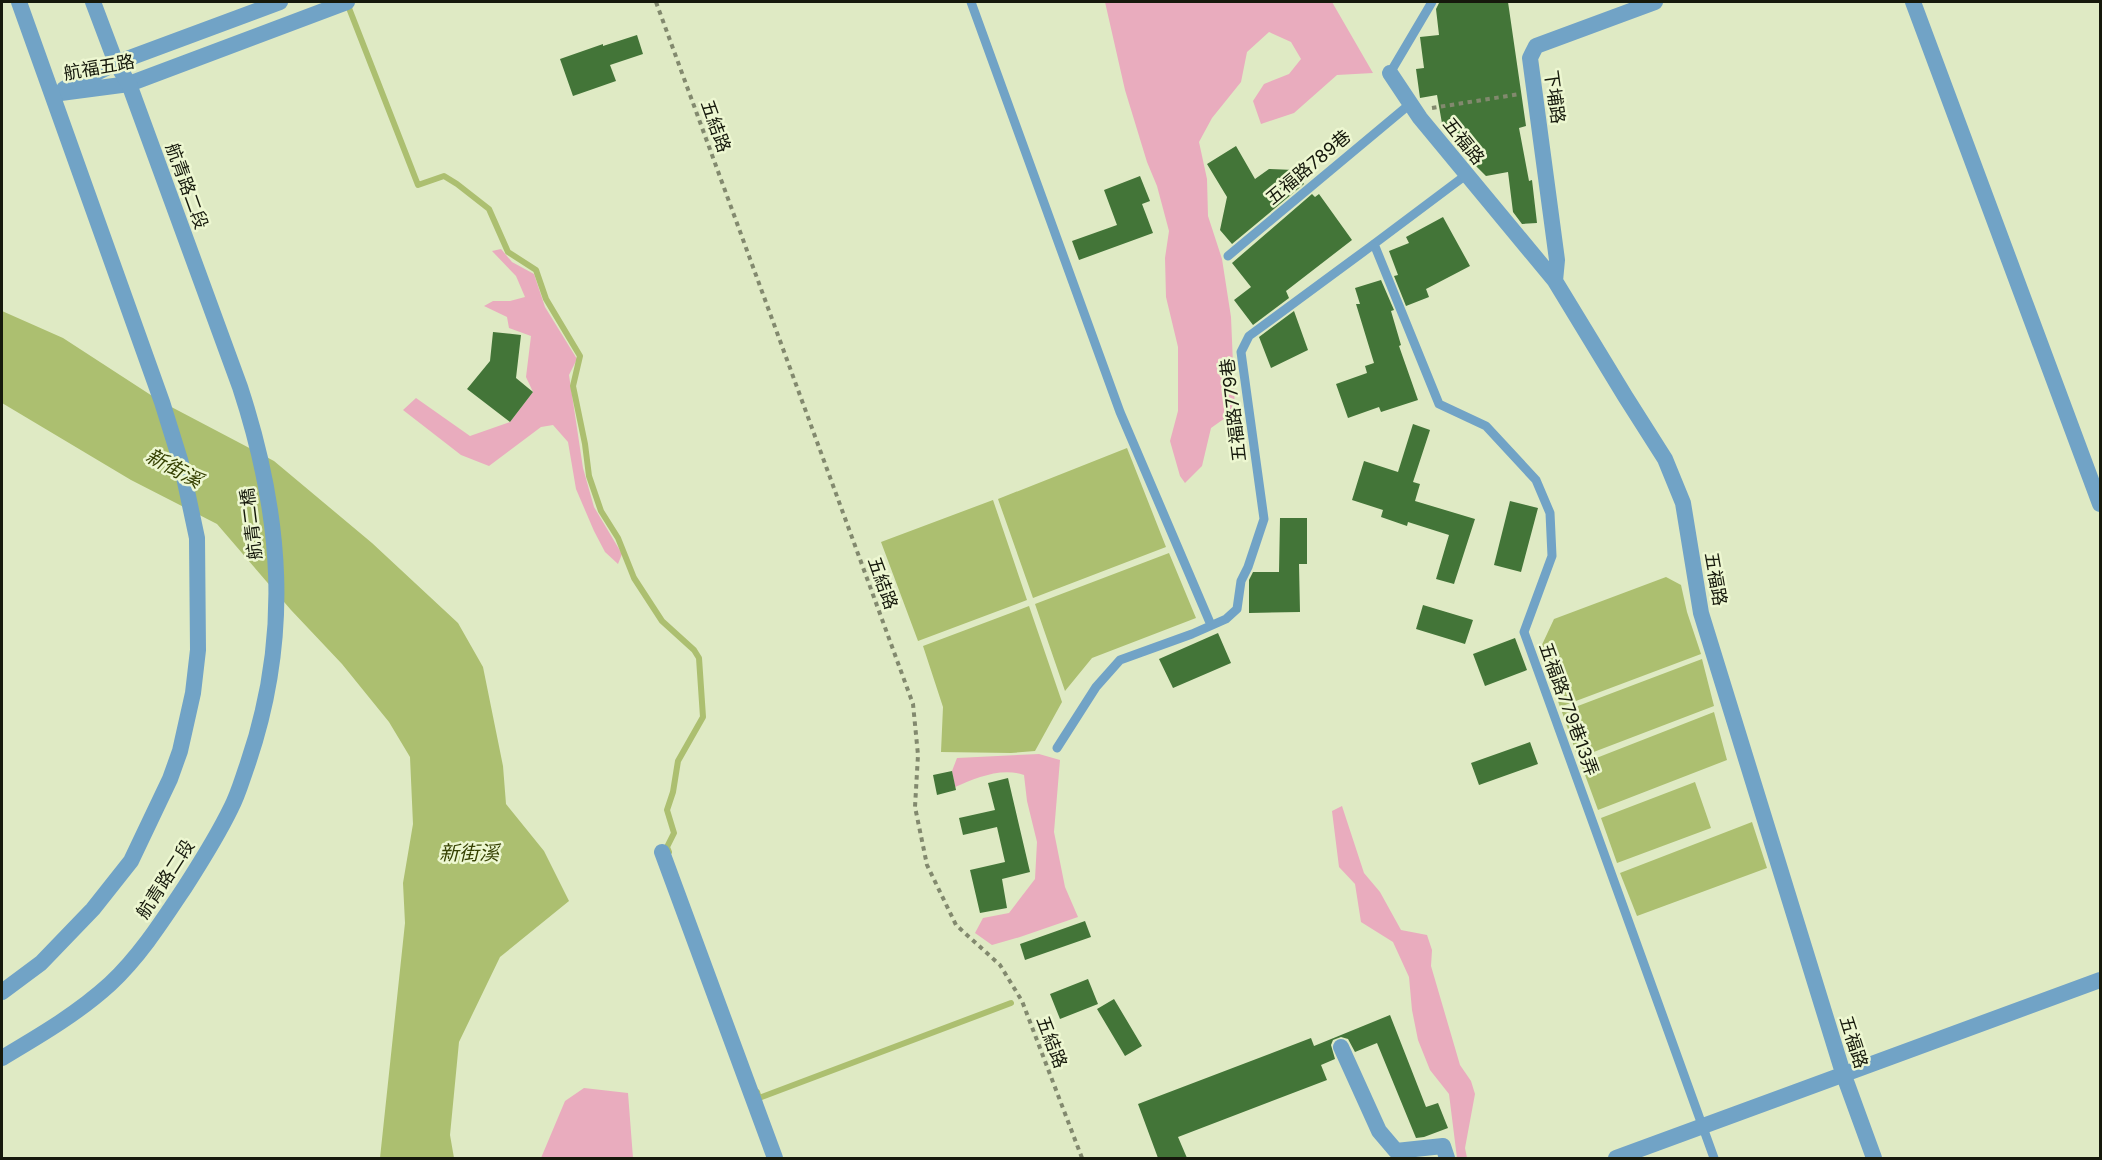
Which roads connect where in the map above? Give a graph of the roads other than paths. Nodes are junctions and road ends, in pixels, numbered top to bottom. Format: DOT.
graph roads {
  1 [pos="20,2"];
  2 [pos="93,2"];
  3 [pos="280,2"];
  4 [pos="347,2"];
  5 [pos="970,2"];
  6 [pos="1432,2"];
  7 [pos="1655,2"];
  8 [pos="1913,2"];
  9 [pos="116,63"];
  10 [pos="1390,73"];
  11 [pos="129,84"];
  12 [pos="53,94"];
  13 [pos="1410,104"];
  14 [pos="1466,175"];
  15 [pos="1374,244"];
  16 [pos="1228,256"];
  17 [pos="1555,281"];
  18 [pos="240,387"];
  19 [pos="2100,504"];
  20 [pos="1211,625"];
  21 [pos="274,660"];
  22 [pos="1057,748"];
  23 [pos="662,852"];
  24 [pos="2100,980"];
  25 [pos="2,992"];
  26 [pos="1341,1047"];
  27 [pos="2,1058"];
  28 [pos="1844,1073"];
  29 [pos="1702,1126"];
  30 [pos="775,1158"];
  31 [pos="1448,1158"];
  32 [pos="1616,1158"];
  33 [pos="1714,1158"];
  34 [pos="1874,1158"];
  1 -- 12 [label="street"];
  2 -- 9 [label="street, 航青路二段"];
  3 -- 9 [label="street, 航福五路"];
  4 -- 11 [label="street, 航福五路"];
  5 -- 20 [label="lane"];
  6 -- 10 [label="lane"];
  7 -- 17 [label="street, 下埔路"];
  8 -- 19 [label="street"];
  9 -- 11 [label="street, 航青路二段"];
  9 -- 12 [label="street, 航福五路"];
  10 -- 13 [label="street, 五福路"];
  11 -- 12 [label="street, 航福五路"];
  11 -- 18 [label="street, 航青路二段"];
  12 -- 25 [label="street"];
  13 -- 14 [label="street, 五福路"];
  13 -- 16 [label="lane, 五福路789巷"];
  14 -- 15 [label="lane, 五福路779巷"];
  14 -- 17 [label="street, 五福路"];
  15 -- 20 [label="lane, 五福路779巷"];
  15 -- 29 [label="lane, 五福路779巷13弄"];
  17 -- 28 [label="street, 五福路"];
  18 -- 21 [label="street, 航青二橋"];
  20 -- 22 [label="lane, 五福路779巷"];
  21 -- 27 [label="street, 航青路二段"];
  23 -- 30 [label="street"];
  24 -- 28 [label="street"];
  26 -- 31 [label="street"];
  28 -- 29 [label="street"];
  28 -- 34 [label="street, 五福路"];
  29 -- 32 [label="street"];
  29 -- 33 [label="lane, 五福路779巷13弄"];
}
